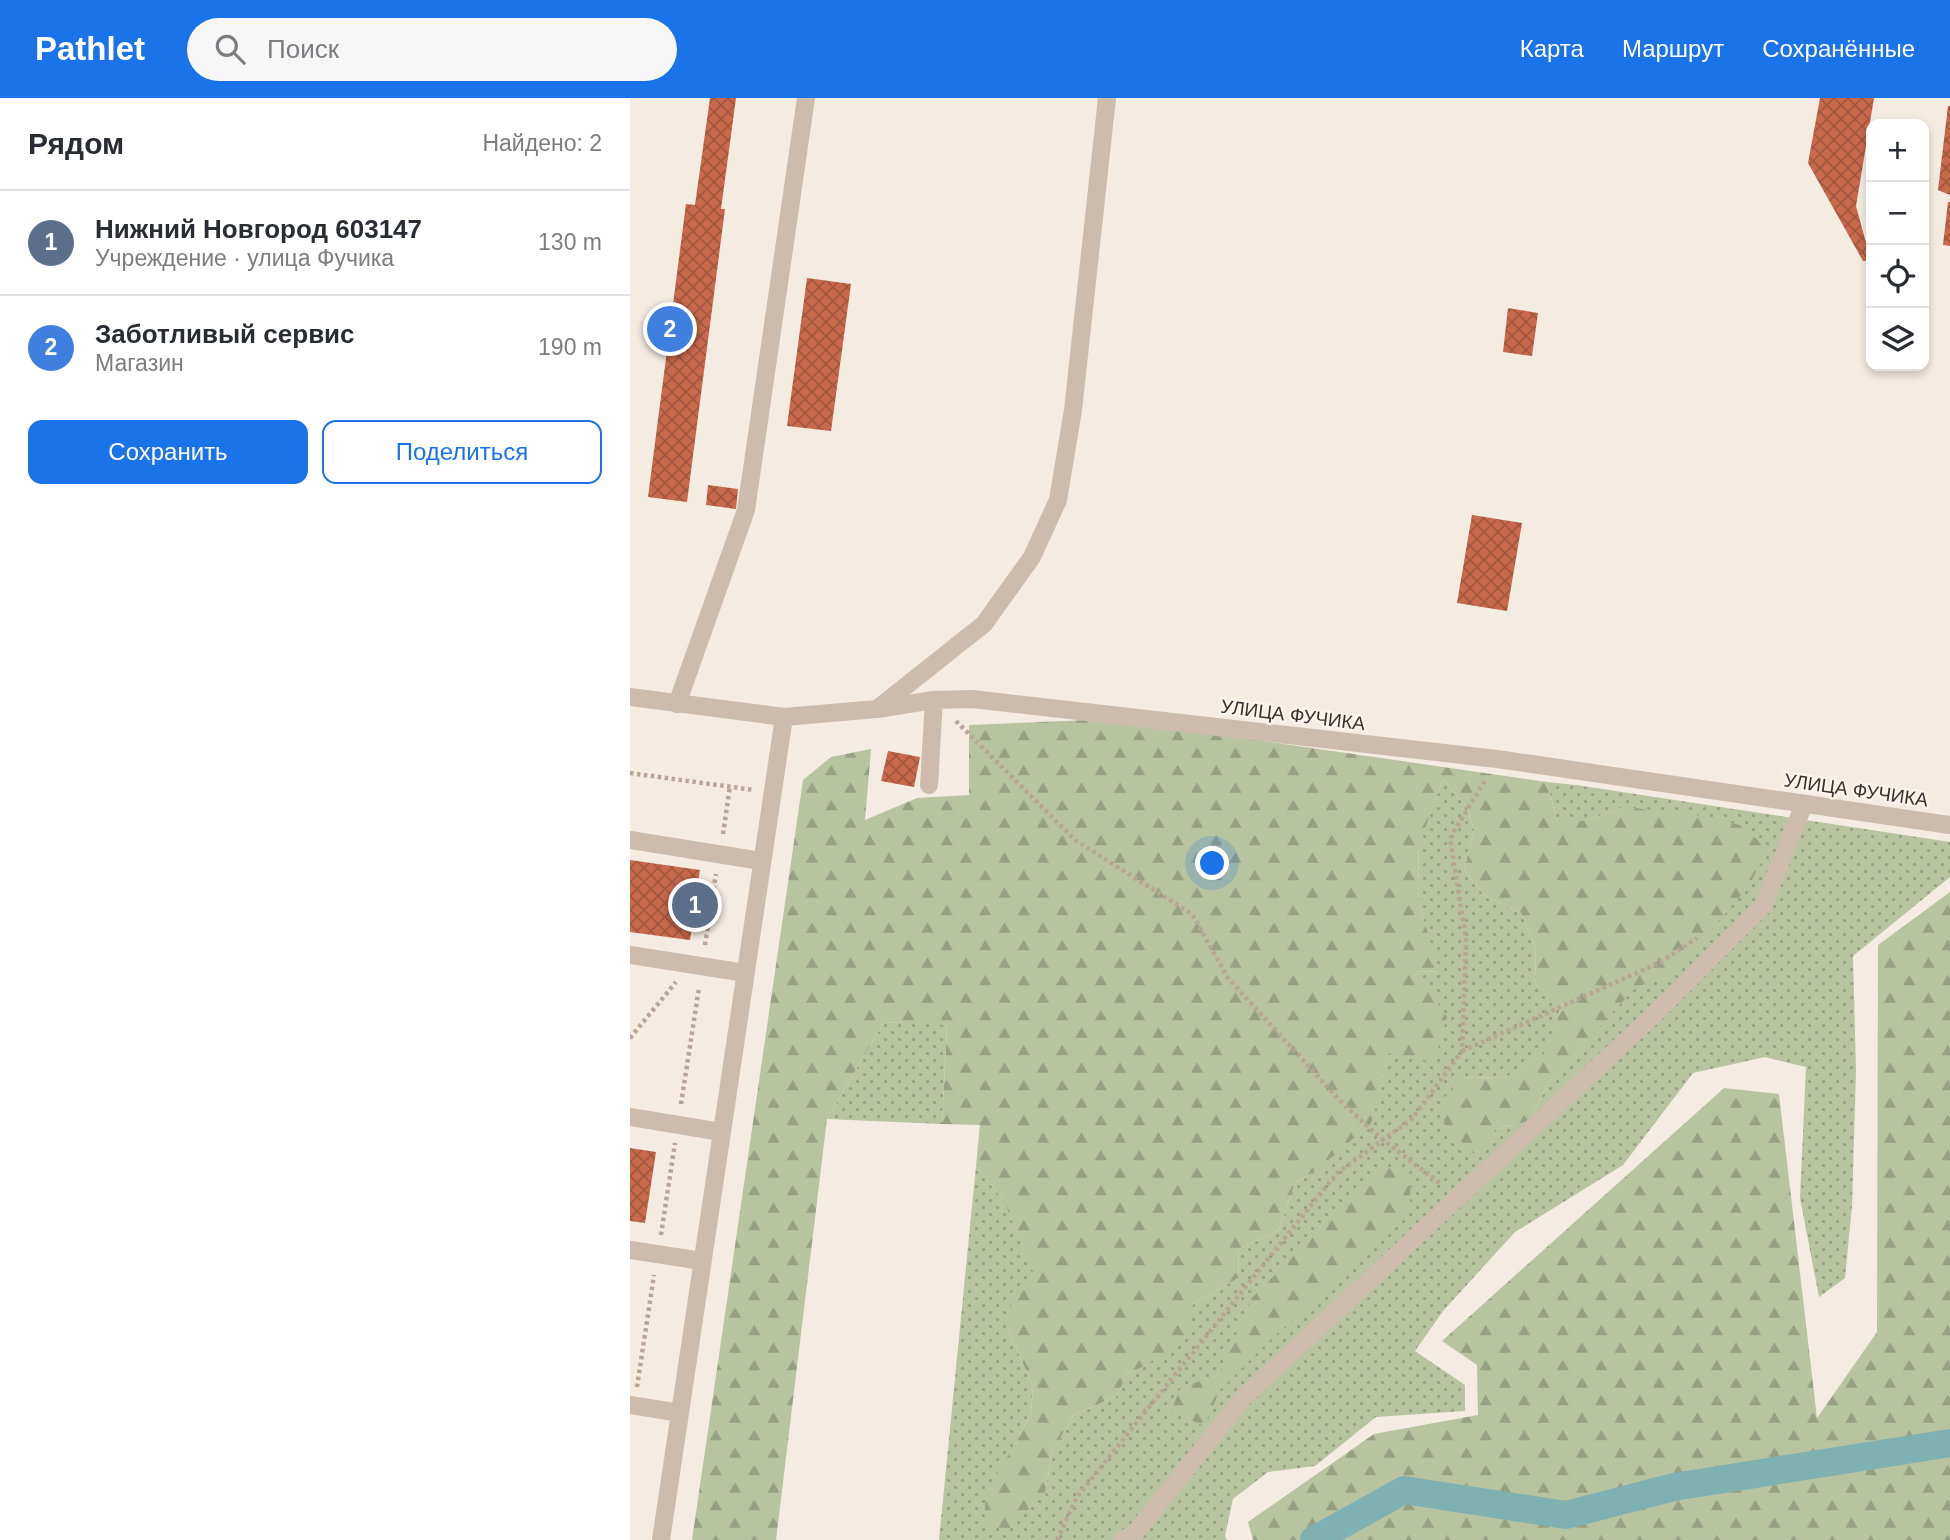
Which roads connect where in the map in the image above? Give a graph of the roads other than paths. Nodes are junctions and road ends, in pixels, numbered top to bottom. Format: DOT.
graph roads {
  1 [pos="806,98"];
  2 [pos="1107,98"];
  3 [pos="630,696"];
  4 [pos="934,700"];
  5 [pos="677,704"];
  6 [pos="877,709"];
  7 [pos="784,717"];
  8 [pos="929,785"];
  9 [pos="1804,804"];
  10 [pos="1950,825"];
  11 [pos="630,840"];
  12 [pos="761,861"];
  13 [pos="630,955"];
  14 [pos="745,973"];
  15 [pos="630,1117"];
  16 [pos="721,1132"];
  17 [pos="630,1250"];
  18 [pos="702,1261"];
  19 [pos="630,1405"];
  20 [pos="680,1413"];
  21 [pos="661,1540"];
  22 [pos="1122,1540"];
  1 -- 5 [label="street"];
  2 -- 6 [label="street"];
  3 -- 5 [label="street, УЛИЦА ФУЧИКА"];
  4 -- 6 [label="street, УЛИЦА ФУЧИКА"];
  4 -- 8 [label="street"];
  4 -- 9 [label="street, УЛИЦА ФУЧИКА"];
  5 -- 7 [label="street, УЛИЦА ФУЧИКА"];
  6 -- 7 [label="street, УЛИЦА ФУЧИКА"];
  7 -- 12 [label="street"];
  9 -- 10 [label="street, УЛИЦА ФУЧИКА"];
  9 -- 22 [label="street"];
  11 -- 12 [label="street"];
  12 -- 14 [label="street"];
  13 -- 14 [label="street"];
  14 -- 16 [label="street"];
  15 -- 16 [label="street"];
  16 -- 18 [label="street"];
  17 -- 18 [label="street"];
  18 -- 20 [label="street"];
  19 -- 20 [label="street"];
  20 -- 21 [label="street"];
}
